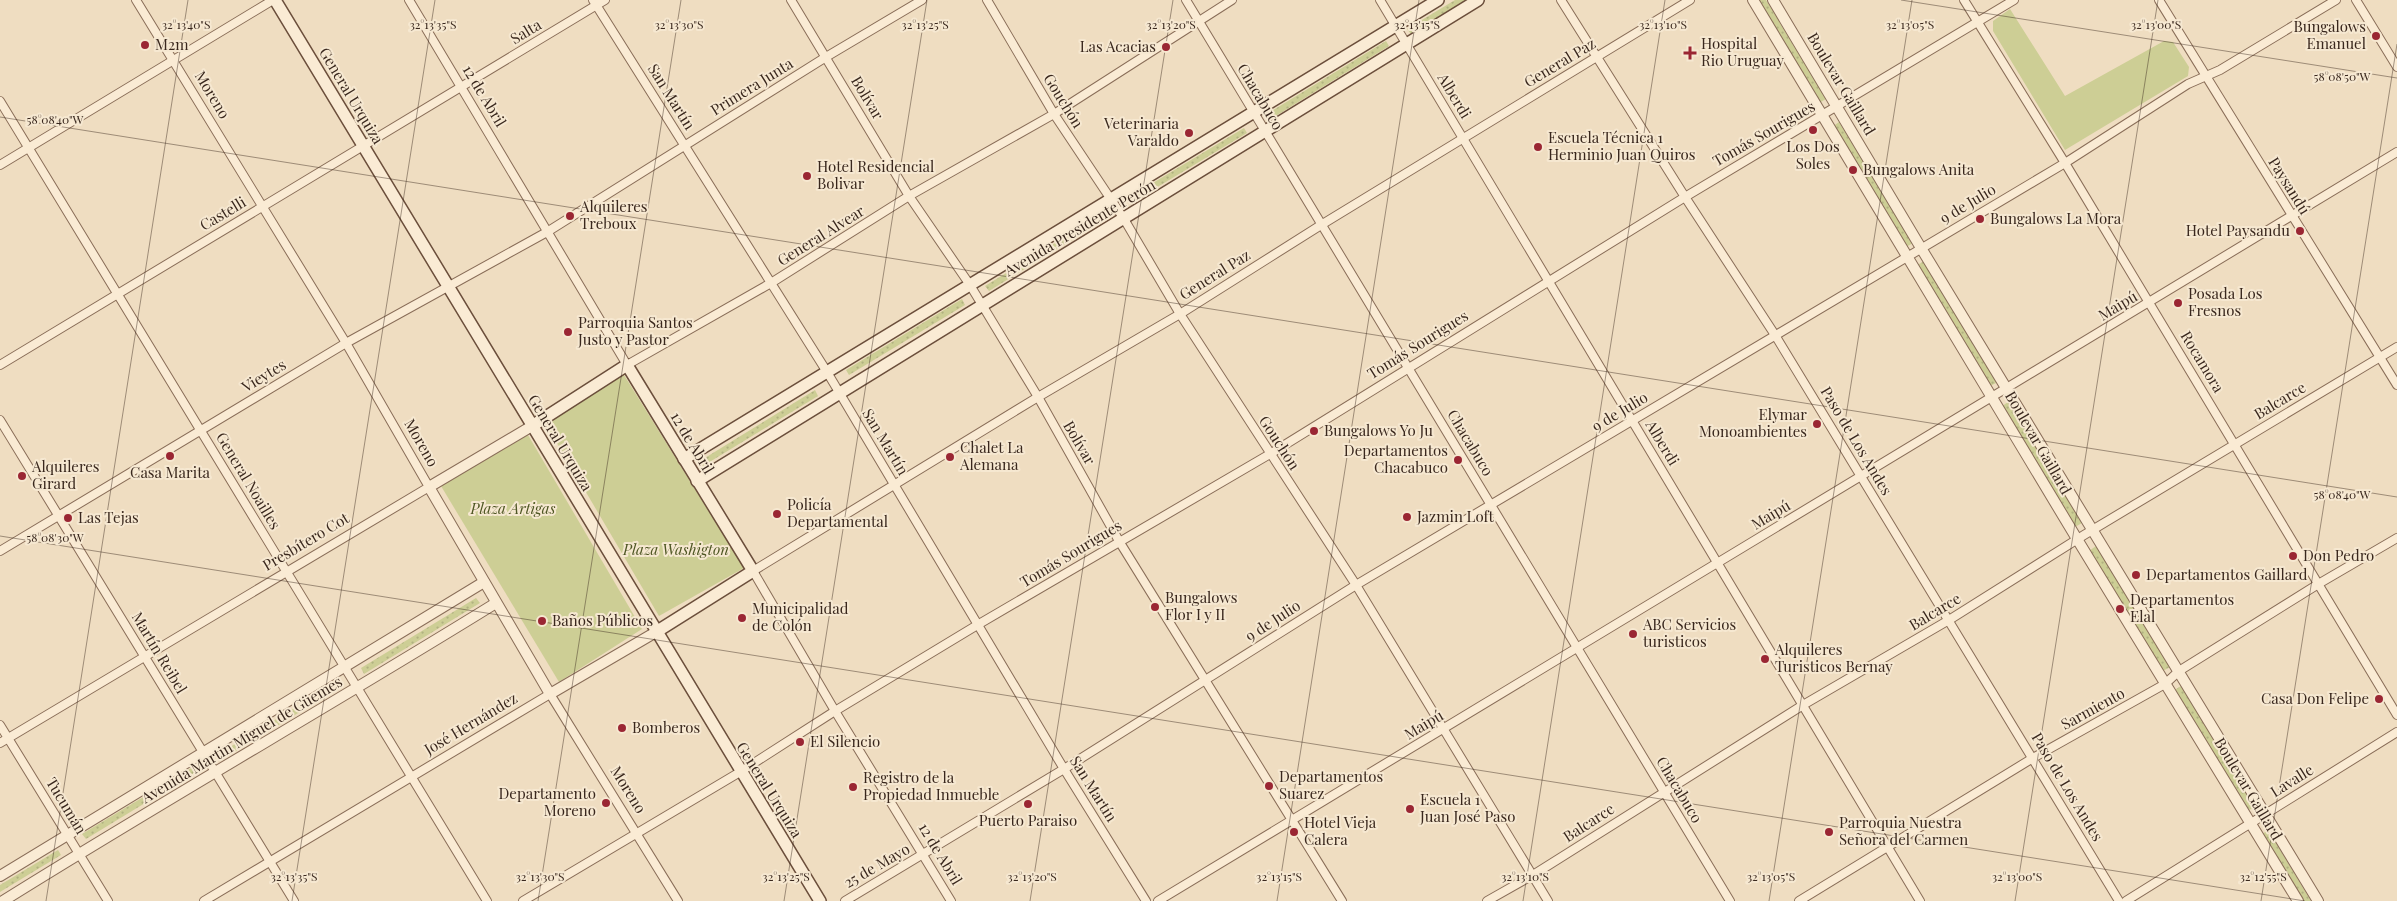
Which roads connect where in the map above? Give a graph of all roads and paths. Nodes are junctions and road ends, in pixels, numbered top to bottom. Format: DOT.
graph roads {
  1 [pos="136,0"];
  2 [pos="274,0"];
  3 [pos="409,0"];
  4 [pos="606,0"];
  5 [pos="792,0"];
  6 [pos="922,0"];
  7 [pos="987,0"];
  8 [pos="1186,0"];
  9 [pos="1232,0"];
  10 [pos="1380,0"];
  11 [pos="1438,0"];
  12 [pos="1478,0"];
  13 [pos="1562,0"];
  14 [pos="1690,0"];
  15 [pos="1753,0"];
  16 [pos="1773,0"];
  17 [pos="1964,0"];
  18 [pos="2014,0"];
  19 [pos="2159,0"];
  20 [pos="2336,0"];
  21 [pos="2356,0"];
  22 [pos="595,3"];
  23 [pos="1198,21"];
  24 [pos="1977,22"];
  25 [pos="1396,26"];
  26 [pos="1407,44"];
  27 [pos="826,56"];
  28 [pos="1598,56"];
  29 [pos="173,60"];
  30 [pos="2397,67"];
  31 [pos="2205,76"];
  32 [pos="461,87"];
  33 [pos="0,100"];
  34 [pos="1838,107"];
  35 [pos="1254,113"];
  36 [pos="1054,114"];
  37 [pos="1822,116"];
  38 [pos="1265,132"];
  39 [pos="1463,138"];
  40 [pos="685,145"];
  41 [pos="364,147"];
  42 [pos="29,148"];
  43 [pos="2397,152"];
  44 [pos="2065,163"];
  45 [pos="0,165"];
  46 [pos="910,196"];
  47 [pos="1684,197"];
  48 [pos="1112,200"];
  49 [pos="263,206"];
  50 [pos="2292,217"];
  51 [pos="1124,219"];
  52 [pos="1321,225"];
  53 [pos="547,232"];
  54 [pos="1921,248"];
  55 [pos="1908,256"];
  56 [pos="1549,281"];
  57 [pos="771,284"];
  58 [pos="970,285"];
  59 [pos="449,287"];
  60 [pos="118,294"];
  61 [pos="2150,303"];
  62 [pos="982,305"];
  63 [pos="1180,314"];
  64 [pos="1775,335"];
  65 [pos="346,342"];
  66 [pos="2397,347"];
  67 [pos="2380,358"];
  68 [pos="0,365"];
  69 [pos="627,365"];
  70 [pos="1407,367"];
  71 [pos="826,372"];
  72 [pos="2397,385"];
  73 [pos="2006,389"];
  74 [pos="839,393"];
  75 [pos="1992,396"];
  76 [pos="1038,397"];
  77 [pos="0,420"];
  78 [pos="1632,420"];
  79 [pos="532,426"];
  80 [pos="201,430"];
  81 [pos="2235,444"];
  82 [pos="1270,454"];
  83 [pos="684,459"];
  84 [pos="1862,477"];
  85 [pos="697,481"];
  86 [pos="894,484"];
  87 [pos="429,487"];
  88 [pos="1491,504"];
  89 [pos="59,516"];
  90 [pos="2092,530"];
  91 [pos="2397,538"];
  92 [pos="2077,539"];
  93 [pos="1119,541"];
  94 [pos="0,551"];
  95 [pos="1718,563"];
  96 [pos="286,571"];
  97 [pos="752,571"];
  98 [pos="484,582"];
  99 [pos="2320,583"];
  100 [pos="1356,585"];
  101 [pos="496,603"];
  102 [pos="1949,620"];
  103 [pos="979,624"];
  104 [pos="656,632"];
  105 [pos="1577,648"];
  106 [pos="144,656"];
  107 [pos="345,666"];
  108 [pos="2179,671"];
  109 [pos="1206,680"];
  110 [pos="2165,684"];
  111 [pos="358,688"];
  112 [pos="550,694"];
  113 [pos="1803,705"];
  114 [pos="834,711"];
  115 [pos="2397,714"];
  116 [pos="0,725"];
  117 [pos="1444,729"];
  118 [pos="2397,732"];
  119 [pos="8,738"];
  120 [pos="0,743"];
  121 [pos="203,752"];
  122 [pos="2034,758"];
  123 [pos="1064,769"];
  124 [pos="740,772"];
  125 [pos="216,773"];
  126 [pos="412,776"];
  127 [pos="1664,791"];
  128 [pos="2264,814"];
  129 [pos="1293,820"];
  130 [pos="2250,822"];
  131 [pos="67,834"];
  132 [pos="638,834"];
  133 [pos="1888,847"];
  134 [pos="79,854"];
  135 [pos="923,855"];
  136 [pos="270,862"];
  137 [pos="1533,875"];
  138 [pos="0,876"];
  139 [pos="3,901"];
  140 [pos="108,901"];
  141 [pos="204,901"];
  142 [pos="294,901"];
  143 [pos="487,901"];
  144 [pos="523,901"];
  145 [pos="678,901"];
  146 [pos="820,901"];
  147 [pos="845,901"];
  148 [pos="951,901"];
  149 [pos="1146,901"];
  150 [pos="1158,901"];
  151 [pos="1342,901"];
  152 [pos="1487,901"];
  153 [pos="1548,901"];
  154 [pos="1730,901"];
  155 [pos="1799,901"];
  156 [pos="1920,901"];
  157 [pos="2119,901"];
  158 [pos="2126,901"];
  159 [pos="2298,901"];
  160 [pos="2318,901"];
  1 -- 29 [label="street, Moreno"];
  2 -- 29 [label="street"];
  2 -- 41 [label="main road, General Urquiza"];
  3 -- 32 [label="street, 12 de Abril"];
  4 -- 22 [label="street, Salta"];
  5 -- 27 [label="street, Bolívar"];
  6 -- 27 [label="street, Primera Junta"];
  7 -- 36 [label="street, Gouchón"];
  8 -- 23 [label="street, Chacabuco"];
  9 -- 23 [label="street, General Alvear"];
  10 -- 25 [label="street, Alberdi"];
  11 -- 25 [label="main road, Avenida Presidente Perón"];
  12 -- 26 [label="main road, Avenida Presidente Perón"];
  13 -- 28 [label="street, Paso de Los Andes"];
  14 -- 28 [label="street, General Paz"];
  15 -- 37 [label="street, Boulevar Gaillard"];
  16 -- 34 [label="street, Boulevar Gaillard"];
  17 -- 24 [label="street, Rocamora"];
  18 -- 24 [label="street, Tomás Sourigues"];
  19 -- 31 [label="street, Paysandú"];
  20 -- 31 [label="street, 9 de Julio"];
  21 -- 30 [label="street"];
  22 -- 32 [label="street, Salta"];
  22 -- 40 [label="street, San Martín"];
  23 -- 35 [label="street, Chacabuco"];
  23 -- 36 [label="street, General Alvear"];
  24 -- 34 [label="street, Tomás Sourigues"];
  24 -- 44 [label="street, Rocamora"];
  25 -- 26 [label="street, Alberdi"];
  25 -- 35 [label="main road, Avenida Presidente Perón"];
  26 -- 38 [label="main road, Avenida Presidente Perón"];
  26 -- 39 [label="street, Alberdi"];
  27 -- 40 [label="street, Primera Junta"];
  27 -- 46 [label="street, Bolívar"];
  28 -- 39 [label="street, General Paz"];
  28 -- 47 [label="street, Paso de Los Andes"];
  29 -- 42 [label="street"];
  29 -- 49 [label="street, Moreno"];
  31 -- 44 [label="street, 9 de Julio"];
  31 -- 50 [label="street, Paysandú"];
  32 -- 41 [label="street, Castelli"];
  32 -- 53 [label="street, 12 de Abril"];
  33 -- 42 [label="street, General Noailles"];
  34 -- 37 [label="street, Tomás Sourigues"];
  34 -- 54 [label="street, Boulevar Gaillard"];
  35 -- 38 [label="street, Chacabuco"];
  35 -- 48 [label="main road, Avenida Presidente Perón"];
  36 -- 46 [label="street, General Alvear"];
  36 -- 48 [label="street, Gouchón"];
  37 -- 47 [label="street, Tomás Sourigues"];
  37 -- 55 [label="street, Boulevar Gaillard"];
  38 -- 51 [label="main road, Avenida Presidente Perón"];
  38 -- 52 [label="street, Chacabuco"];
  39 -- 52 [label="street, General Paz"];
  39 -- 56 [label="street, Alberdi"];
  40 -- 53 [label="street, Primera Junta"];
  40 -- 57 [label="street, San Martín"];
  41 -- 49 [label="street, Castelli"];
  41 -- 59 [label="main road, General Urquiza"];
  42 -- 45 [label="street"];
  42 -- 60 [label="street, General Noailles"];
  43 -- 50 [label="street, Maipú"];
  44 -- 54 [label="street, 9 de Julio"];
  44 -- 61 [label="street, Rocamora"];
  46 -- 57 [label="street, General Alvear"];
  46 -- 58 [label="street, Bolívar"];
  47 -- 56 [label="street, Tomás Sourigues"];
  47 -- 64 [label="street, Paso de Los Andes"];
  48 -- 51 [label="street, Gouchón"];
  48 -- 58 [label="main road, Avenida Presidente Perón"];
  49 -- 60 [label="street, Castelli"];
  49 -- 65 [label="street, Moreno"];
  50 -- 61 [label="street, Maipú"];
  50 -- 67 [label="street, Paysandú"];
  51 -- 62 [label="main road, Avenida Presidente Perón"];
  51 -- 63 [label="street, Gouchón"];
  52 -- 63 [label="street, General Paz"];
  52 -- 70 [label="street, Chacabuco"];
  53 -- 59 [label="street, Vieytes"];
  53 -- 69 [label="street, 12 de Abril"];
  54 -- 55 [label="street, 9 de Julio"];
  54 -- 73 [label="street, Boulevar Gaillard"];
  55 -- 64 [label="street, 9 de Julio"];
  55 -- 75 [label="street, Boulevar Gaillard"];
  56 -- 70 [label="street, Tomás Sourigues"];
  56 -- 78 [label="street, Alberdi"];
  57 -- 69 [label="street, General Alvear"];
  57 -- 71 [label="street, San Martín"];
  58 -- 62 [label="street, Bolívar"];
  58 -- 71 [label="main road, Avenida Presidente Perón"];
  59 -- 65 [label="street, Vieytes"];
  59 -- 79 [label="main road, General Urquiza"];
  60 -- 68 [label="street, Castelli"];
  60 -- 80 [label="street, General Noailles"];
  61 -- 73 [label="street, Maipú"];
  61 -- 81 [label="street, Rocamora"];
  62 -- 74 [label="main road, Avenida Presidente Perón"];
  62 -- 76 [label="street, Bolívar"];
  63 -- 76 [label="street, General Paz"];
  63 -- 82 [label="street, Gouchón"];
  64 -- 78 [label="street, 9 de Julio"];
  64 -- 84 [label="street, Paso de Los Andes"];
  65 -- 80 [label="street, Vieytes"];
  65 -- 87 [label="street, Moreno"];
  66 -- 67 [label="street, Balcarce"];
  67 -- 72 [label="street, Paysandú"];
  67 -- 81 [label="street, Balcarce"];
  69 -- 79 [label="main road, Presbítero Cot"];
  69 -- 83 [label="main road, 12 de Abril"];
  70 -- 82 [label="street, Tomás Sourigues"];
  70 -- 88 [label="street, Chacabuco"];
  71 -- 74 [label="street, San Martín"];
  71 -- 83 [label="main road, Avenida Presidente Perón"];
  73 -- 75 [label="street, Maipú"];
  73 -- 90 [label="street, Boulevar Gaillard"];
  74 -- 85 [label="main road, Avenida Presidente Perón"];
  74 -- 86 [label="street, San Martín"];
  75 -- 84 [label="street, Maipú"];
  75 -- 92 [label="street, Boulevar Gaillard"];
  76 -- 86 [label="street, General Paz"];
  76 -- 93 [label="street, Bolívar"];
  77 -- 89 [label="street, Martín Reibel"];
  78 -- 88 [label="street, 9 de Julio"];
  78 -- 95 [label="street, Alberdi"];
  79 -- 87 [label="street, Presbítero Cot"];
  79 -- 104 [label="main road, General Urquiza"];
  80 -- 89 [label="street, Vieytes"];
  80 -- 96 [label="street, General Noailles"];
  81 -- 90 [label="street, Balcarce"];
  81 -- 99 [label="street, Rocamora"];
  82 -- 93 [label="street, Tomás Sourigues"];
  82 -- 100 [label="street, Gouchón"];
  83 -- 85 [label="main road, 12 de Abril"];
  84 -- 95 [label="street, Maipú"];
  84 -- 102 [label="street, Paso de Los Andes"];
  85 -- 97 [label="main road, 12 de Abril"];
  86 -- 97 [label="street, General Paz"];
  86 -- 103 [label="street, San Martín"];
  87 -- 96 [label="street, Presbítero Cot"];
  87 -- 98 [label="street, Moreno"];
  88 -- 100 [label="street, 9 de Julio"];
  88 -- 105 [label="street, Chacabuco"];
  89 -- 94 [label="street, Vieytes"];
  89 -- 106 [label="street, Martín Reibel"];
  90 -- 92 [label="street, Balcarce"];
  90 -- 108 [label="street, Boulevar Gaillard"];
  91 -- 99 [label="street, Sarmiento"];
  92 -- 102 [label="street, Balcarce"];
  92 -- 110 [label="street, Boulevar Gaillard"];
  93 -- 103 [label="street, Tomás Sourigues"];
  93 -- 109 [label="street, Bolívar"];
  95 -- 105 [label="street, Maipú"];
  95 -- 113 [label="street, Alberdi"];
  96 -- 106 [label="street, Presbítero Cot"];
  96 -- 107 [label="street, General Noailles"];
  97 -- 104 [label="main road, José Hernández"];
  97 -- 114 [label="street, 12 de Abril"];
  98 -- 101 [label="street, Moreno"];
  98 -- 107 [label="street, Avenida Martin Miguel de Güemes"];
  99 -- 108 [label="street, Sarmiento"];
  99 -- 115 [label="street, Rocamora"];
  100 -- 109 [label="street, 9 de Julio"];
  100 -- 117 [label="street, Gouchón"];
  101 -- 111 [label="street, Avenida Martin Miguel de Güemes"];
  101 -- 112 [label="street, Moreno"];
  102 -- 113 [label="street, Balcarce"];
  102 -- 122 [label="street, Paso de Los Andes"];
  103 -- 114 [label="street, Tomás Sourigues"];
  103 -- 123 [label="street, San Martín"];
  104 -- 112 [label="street, José Hernández"];
  104 -- 124 [label="main road, General Urquiza"];
  105 -- 117 [label="street, Maipú"];
  105 -- 127 [label="street, Chacabuco"];
  106 -- 119 [label="street, Presbítero Cot"];
  106 -- 121 [label="street, Martín Reibel"];
  107 -- 111 [label="street, General Noailles"];
  107 -- 121 [label="street, Avenida Martin Miguel de Güemes"];
  108 -- 110 [label="street, Sarmiento"];
  108 -- 128 [label="street, Boulevar Gaillard"];
  109 -- 123 [label="street, 9 de Julio"];
  109 -- 129 [label="street, Bolívar"];
  110 -- 122 [label="street, Sarmiento"];
  110 -- 130 [label="street, Boulevar Gaillard"];
  111 -- 125 [label="street, Avenida Martin Miguel de Güemes"];
  111 -- 126 [label="street, General Noailles"];
  112 -- 126 [label="street, José Hernández"];
  112 -- 132 [label="street, Moreno"];
  113 -- 127 [label="street, Balcarce"];
  113 -- 133 [label="street, Alberdi"];
  114 -- 124 [label="street, Tomás Sourigues"];
  114 -- 135 [label="street, 12 de Abril"];
  116 -- 119 [label="street, Tucumán"];
  117 -- 129 [label="street, Maipú"];
  117 -- 137 [label="street, Gouchón"];
  118 -- 128 [label="street, Lavalle"];
  119 -- 120 [label="street, Presbítero Cot"];
  119 -- 131 [label="street, Tucumán"];
  121 -- 125 [label="street, Martín Reibel"];
  121 -- 131 [label="street, Avenida Martin Miguel de Güemes"];
  122 -- 133 [label="street, Sarmiento"];
  122 -- 157 [label="street, Paso de Los Andes"];
  123 -- 135 [label="street, 9 de Julio"];
  123 -- 149 [label="street, San Martín"];
  124 -- 132 [label="street, Tomás Sourigues"];
  124 -- 146 [label="main road, General Urquiza"];
  125 -- 134 [label="street, Avenida Martin Miguel de Güemes"];
  125 -- 136 [label="street, Martín Reibel"];
  126 -- 136 [label="street, José Hernández"];
  126 -- 143 [label="street, General Noailles"];
  127 -- 137 [label="street, Balcarce"];
  127 -- 154 [label="street, Chacabuco"];
  128 -- 130 [label="street, Lavalle"];
  128 -- 160 [label="street, Boulevar Gaillard"];
  129 -- 150 [label="street, Maipú"];
  129 -- 151 [label="street, Bolívar"];
  130 -- 158 [label="street, Lavalle"];
  130 -- 159 [label="street, Boulevar Gaillard"];
  131 -- 134 [label="street, Tucumán"];
  131 -- 138 [label="street, Avenida Martin Miguel de Güemes"];
  132 -- 144 [label="street, Tomás Sourigues"];
  132 -- 145 [label="street, Moreno"];
  133 -- 155 [label="street, Sarmiento"];
  133 -- 156 [label="street, Alberdi"];
  134 -- 139 [label="street, Avenida Martin Miguel de Güemes"];
  134 -- 140 [label="street, Tucumán"];
  135 -- 147 [label="street, 25 de Mayo"];
  135 -- 148 [label="street, 12 de Abril"];
  136 -- 141 [label="street, José Hernández"];
  136 -- 142 [label="street, Martín Reibel"];
  137 -- 152 [label="street, Balcarce"];
  137 -- 153 [label="street, Gouchón"];
}
